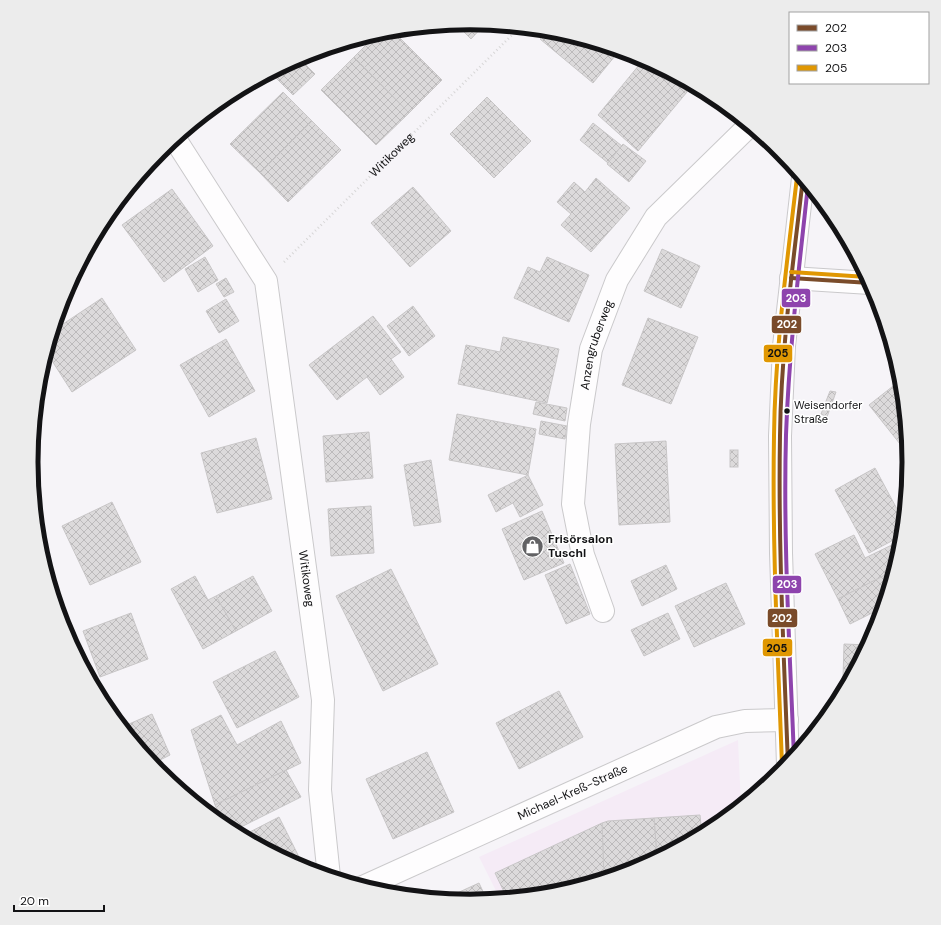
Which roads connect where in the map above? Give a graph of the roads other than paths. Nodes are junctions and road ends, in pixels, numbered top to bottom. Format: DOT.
graph roads {
  1 [pos="746,129"];
  2 [pos="178,144"];
  3 [pos="802,185"];
  4 [pos="791,278"];
  5 [pos="863,283"];
  6 [pos="603,611"];
  7 [pos="787,720"];
  8 [pos="788,756"];
  9 [pos="328,871"];
  10 [pos="371,883"];
  1 -- 6 [label="street, Anzengruberweg"];
  2 -- 9 [label="street, Witikoweg"];
  3 -- 4 [label="street"];
  4 -- 5 [label="street"];
  4 -- 7 [label="street"];
  7 -- 8 [label="street"];
  7 -- 10 [label="street, Michael-Kreß-Straße"];
}
